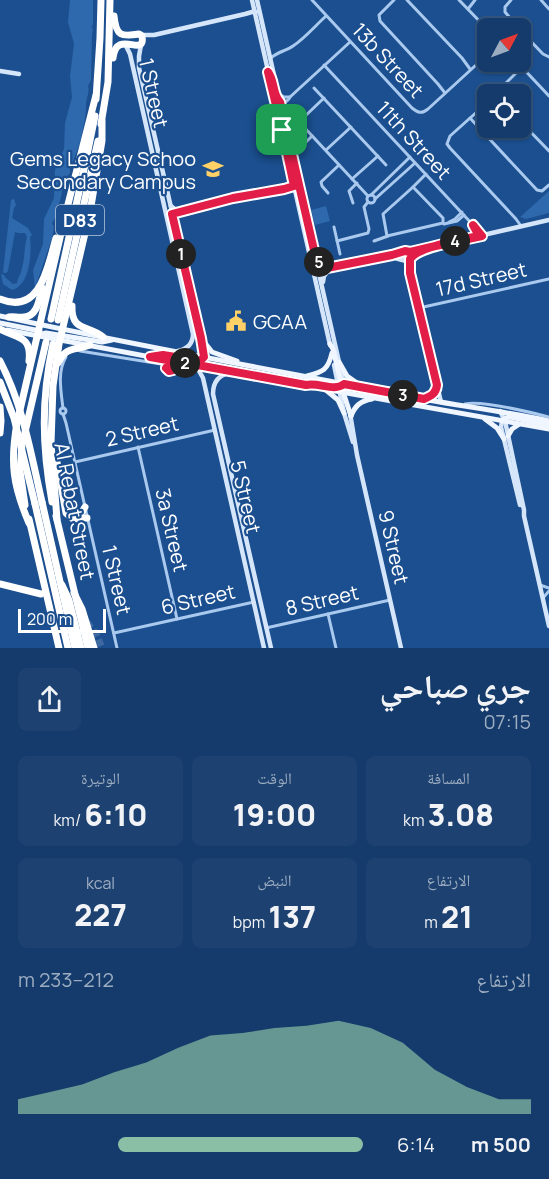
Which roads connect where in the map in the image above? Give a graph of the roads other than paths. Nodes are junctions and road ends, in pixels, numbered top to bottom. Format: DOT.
graph roads {
  1 [pos="100,0"];
  2 [pos="252,0"];
  3 [pos="257,0"];
  4 [pos="312,0"];
  5 [pos="394,0"];
  6 [pos="408,0"];
  7 [pos="459,0"];
  8 [pos="475,0"];
  9 [pos="511,0"];
  10 [pos="541,0"];
  11 [pos="110,4"];
  12 [pos="466,8"];
  13 [pos="549,9"];
  14 [pos="254,11"];
  15 [pos="245,14"];
  16 [pos="326,16"];
  17 [pos="510,18"];
  18 [pos="256,19"];
  19 [pos="477,19"];
  20 [pos="140,34"];
  21 [pos="154,35"];
  22 [pos="531,41"];
  23 [pos="267,42"];
  24 [pos="350,42"];
  25 [pos="124,44"];
  26 [pos="142,44"];
  27 [pos="268,48"];
  28 [pos="278,53"];
  29 [pos="549,57"];
  30 [pos="270,60"];
  31 [pos="477,64"];
  32 [pos="324,65"];
  33 [pos="109,69"];
  34 [pos="471,69"];
  35 [pos="0,71"];
  36 [pos="268,72"];
  37 [pos="518,72"];
  38 [pos="527,72"];
  39 [pos="19,74"];
  40 [pos="506,84"];
  41 [pos="137,87"];
  42 [pos="314,88"];
  43 [pos="446,92"];
  44 [pos="279,94"];
  45 [pos="96,95"];
  46 [pos="549,96"];
  47 [pos="290,97"];
  48 [pos="324,98"];
  49 [pos="280,102"];
  50 [pos="477,112"];
  51 [pos="470,118"];
  52 [pos="102,121"];
  53 [pos="151,121"];
  54 [pos="351,127"];
  55 [pos="531,132"];
  56 [pos="312,136"];
  57 [pos="300,148"];
  58 [pos="326,150"];
  59 [pos="549,151"];
  60 [pos="378,156"];
  61 [pos="410,157"];
  62 [pos="415,162"];
  63 [pos="339,165"];
  64 [pos="386,165"];
  65 [pos="398,169"];
  66 [pos="403,174"];
  67 [pos="426,174"];
  68 [pos="352,179"];
  69 [pos="357,183"];
  70 [pos="549,185"];
  71 [pos="294,186"];
  72 [pos="412,187"];
  73 [pos="284,189"];
  74 [pos="328,193"];
  75 [pos="296,194"];
  76 [pos="369,195"];
  77 [pos="375,199"];
  78 [pos="368,202"];
  79 [pos="353,203"];
  80 [pos="170,205"];
  81 [pos="183,211"];
  82 [pos="172,214"];
  83 [pos="463,214"];
  84 [pos="65,216"];
  85 [pos="168,220"];
  86 [pos="549,220"];
  87 [pos="308,222"];
  88 [pos="443,222"];
  89 [pos="334,227"];
  90 [pos="519,227"];
  91 [pos="304,229"];
  92 [pos="388,236"];
  93 [pos="481,236"];
  94 [pos="337,241"];
  95 [pos="374,241"];
  96 [pos="402,252"];
  97 [pos="340,254"];
  98 [pos="410,256"];
  99 [pos="316,259"];
  100 [pos="403,260"];
  101 [pos="327,270"];
  102 [pos="319,272"];
  103 [pos="410,273"];
  104 [pos="44,277"];
  105 [pos="314,277"];
  106 [pos="549,279"];
  107 [pos="322,288"];
  108 [pos="72,291"];
  109 [pos="0,299"];
  110 [pos="419,308"];
  111 [pos="0,316"];
  112 [pos="9,318"];
  113 [pos="0,323"];
  114 [pos="0,329"];
  115 [pos="39,330"];
  116 [pos="59,330"];
  117 [pos="103,337"];
  118 [pos="201,338"];
  119 [pos="113,339"];
  120 [pos="330,344"];
  121 [pos="90,345"];
  122 [pos="176,352"];
  123 [pos="332,353"];
  124 [pos="150,357"];
  125 [pos="204,357"];
  126 [pos="173,361"];
  127 [pos="0,362"];
  128 [pos="182,362"];
  129 [pos="339,362"];
  130 [pos="240,364"];
  131 [pos="166,368"];
  132 [pos="29,372"];
  133 [pos="240,373"];
  134 [pos="305,377"];
  135 [pos="0,382"];
  136 [pos="306,385"];
  137 [pos="437,385"];
  138 [pos="53,386"];
  139 [pos="364,387"];
  140 [pos="322,388"];
  141 [pos="342,388"];
  142 [pos="384,391"];
  143 [pos="379,399"];
  144 [pos="424,399"];
  145 [pos="441,402"];
  146 [pos="0,407"];
  147 [pos="461,409"];
  148 [pos="499,410"];
  149 [pos="347,414"];
  150 [pos="481,416"];
  151 [pos="504,420"];
  152 [pos="549,423"];
  153 [pos="520,424"];
  154 [pos="51,428"];
  155 [pos="215,430"];
  156 [pos="0,433"];
  157 [pos="506,438"];
  158 [pos="138,447"];
  159 [pos="223,452"];
  160 [pos="75,462"];
  161 [pos="38,503"];
  162 [pos="85,507"];
  163 [pos="87,518"];
  164 [pos="57,519"];
  165 [pos="78,519"];
  166 [pos="29,523"];
  167 [pos="0,584"];
  168 [pos="62,585"];
  169 [pos="540,585"];
  170 [pos="549,590"];
  171 [pos="74,593"];
  172 [pos="41,594"];
  173 [pos="543,598"];
  174 [pos="390,600"];
  175 [pos="254,602"];
  176 [pos="328,614"];
  177 [pos="177,619"];
  178 [pos="549,626"];
  179 [pos="260,628"];
  180 [pos="266,629"];
  181 [pos="114,633"];
  182 [pos="59,648"];
  183 [pos="68,648"];
  184 [pos="75,648"];
  185 [pos="81,648"];
  186 [pos="88,648"];
  187 [pos="94,648"];
  188 [pos="117,648"];
  189 [pos="264,648"];
  190 [pos="271,648"];
  191 [pos="336,648"];
  192 [pos="401,648"];
  1 -- 45 [label="highway, D83"];
  2 -- 14 [label="street"];
  3 -- 23 [label="street"];
  4 -- 16 [label="street, 13b Street"];
  5 -- 43 [label="street"];
  6 -- 34 [label="street"];
  7 -- 12 [label="street"];
  8 -- 12 [label="street"];
  9 -- 17 [label="street"];
  10 -- 13 [label="street"];
  11 -- 20 [label="highway"];
  11 -- 33 [label="highway, D83"];
  12 -- 19 [label="street"];
  14 -- 15 [label="street"];
  14 -- 18 [label="street"];
  14 -- 23 [label="street"];
  15 -- 18 [label="street"];
  15 -- 21 [label="street"];
  16 -- 24 [label="street, 13b Street"];
  16 -- 28 [label="street"];
  18 -- 36 [label="street"];
  20 -- 21 [label="street"];
  20 -- 26 [label="highway"];
  21 -- 26 [label="street"];
  22 -- 29 [label="street"];
  23 -- 27 [label="street"];
  24 -- 32 [label="street"];
  24 -- 43 [label="street, 13b Street"];
  25 -- 26 [label="highway"];
  25 -- 33 [label="highway"];
  25 -- 41 [label="street, 1 Street"];
  26 -- 53 [label="street, 1 Street"];
  27 -- 28 [label="street"];
  27 -- 30 [label="street"];
  28 -- 30 [label="street"];
  30 -- 44 [label="street"];
  31 -- 34 [label="street"];
  32 -- 47 [label="street"];
  32 -- 61 [label="street, 11th Street"];
  33 -- 52 [label="highway, D83"];
  34 -- 43 [label="street"];
  35 -- 39 [label="street"];
  36 -- 49 [label="street"];
  36 -- 71 [label="street"];
  37 -- 40 [label="street"];
  38 -- 46 [label="street"];
  41 -- 53 [label="street"];
  41 -- 85 [label="street, 1 Street"];
  42 -- 48 [label="street"];
  44 -- 47 [label="street"];
  44 -- 49 [label="street"];
  45 -- 84 [label="highway"];
  45 -- 116 [label="highway, D83"];
  47 -- 49 [label="street"];
  48 -- 54 [label="street"];
  48 -- 56 [label="street"];
  49 -- 87 [label="street"];
  50 -- 51 [label="street"];
  51 -- 70 [label="street"];
  51 -- 90 [label="street"];
  52 -- 108 [label="highway"];
  52 -- 116 [label="highway, D83"];
  53 -- 80 [label="street, 1 Street"];
  54 -- 58 [label="street"];
  54 -- 60 [label="street"];
  55 -- 59 [label="street"];
  56 -- 57 [label="street"];
  56 -- 58 [label="street"];
  58 -- 63 [label="street"];
  60 -- 64 [label="street"];
  60 -- 68 [label="street"];
  61 -- 62 [label="street, 11th Street"];
  61 -- 65 [label="street"];
  62 -- 66 [label="street"];
  62 -- 67 [label="street, 11th Street"];
  63 -- 68 [label="street"];
  63 -- 74 [label="street"];
  65 -- 66 [label="street"];
  65 -- 76 [label="street"];
  66 -- 77 [label="street"];
  67 -- 72 [label="street"];
  67 -- 83 [label="street, 11th Street"];
  68 -- 69 [label="street"];
  69 -- 76 [label="street"];
  69 -- 79 [label="street"];
  71 -- 73 [label="street"];
  71 -- 75 [label="street"];
  71 -- 87 [label="street"];
  72 -- 88 [label="street"];
  72 -- 92 [label="street"];
  73 -- 75 [label="street"];
  73 -- 81 [label="street"];
  75 -- 91 [label="street"];
  76 -- 77 [label="street"];
  76 -- 78 [label="street"];
  77 -- 78 [label="street"];
  78 -- 94 [label="street"];
  80 -- 81 [label="street"];
  80 -- 82 [label="street, 1 Street"];
  81 -- 82 [label="street"];
  82 -- 85 [label="street"];
  82 -- 118 [label="street, 1 Street"];
  83 -- 88 [label="street"];
  83 -- 93 [label="street, 11th Street"];
  84 -- 104 [label="highway"];
  84 -- 115 [label="highway"];
  85 -- 122 [label="street, 1 Street"];
  86 -- 90 [label="street"];
  87 -- 99 [label="street"];
  88 -- 92 [label="street"];
  89 -- 94 [label="street"];
  90 -- 93 [label="street"];
  91 -- 102 [label="street"];
  91 -- 105 [label="street"];
  92 -- 95 [label="street"];
  93 -- 98 [label="street"];
  94 -- 97 [label="street"];
  96 -- 98 [label="street"];
  96 -- 100 [label="street"];
  96 -- 101 [label="street"];
  98 -- 100 [label="street"];
  98 -- 103 [label="street"];
  99 -- 101 [label="street"];
  99 -- 102 [label="street"];
  100 -- 101 [label="street"];
  100 -- 103 [label="street"];
  101 -- 102 [label="street"];
  101 -- 107 [label="street"];
  102 -- 105 [label="street"];
  102 -- 107 [label="street"];
  103 -- 110 [label="street"];
  104 -- 109 [label="highway"];
  104 -- 112 [label="highway"];
  105 -- 120 [label="street"];
  106 -- 110 [label="street, 17d Street"];
  107 -- 129 [label="street"];
  108 -- 116 [label="highway"];
  108 -- 117 [label="highway"];
  110 -- 137 [label="street"];
  111 -- 112 [label="main road"];
  112 -- 115 [label="main road"];
  113 -- 115 [label="main road"];
  114 -- 115 [label="main road"];
  114 -- 132 [label="highway"];
  115 -- 116 [label="main road"];
  115 -- 116 [label="main road"];
  115 -- 132 [label="highway"];
  116 -- 117 [label="main road"];
  116 -- 119 [label="main road"];
  116 -- 121 [label="main road"];
  116 -- 138 [label="highway"];
  117 -- 119 [label="main road"];
  118 -- 125 [label="street, 1 Street"];
  118 -- 130 [label="main road"];
  119 -- 122 [label="main road"];
  120 -- 123 [label="street"];
  120 -- 141 [label="main road"];
  121 -- 124 [label="main road"];
  121 -- 138 [label="highway"];
  122 -- 125 [label="main road"];
  123 -- 134 [label="main road"];
  123 -- 141 [label="street"];
  124 -- 125 [label="main road"];
  124 -- 126 [label="main road"];
  125 -- 130 [label="main road"];
  126 -- 128 [label="main road"];
  126 -- 131 [label="street"];
  127 -- 161 [label="highway, bridge"];
  128 -- 131 [label="street"];
  128 -- 133 [label="main road"];
  128 -- 155 [label="street, 5 Street"];
  129 -- 139 [label="main road"];
  129 -- 141 [label="street"];
  130 -- 134 [label="main road"];
  131 -- 160 [label="street, 1 Street"];
  132 -- 166 [label="highway"];
  133 -- 136 [label="main road"];
  133 -- 159 [label="street, 5 Street"];
  134 -- 141 [label="main road"];
  135 -- 161 [label="highway, bridge"];
  136 -- 140 [label="main road"];
  136 -- 141 [label="main road"];
  137 -- 144 [label="street"];
  137 -- 145 [label="street"];
  138 -- 154 [label="highway"];
  139 -- 141 [label="main road"];
  139 -- 142 [label="main road"];
  140 -- 141 [label="main road"];
  140 -- 149 [label="main road"];
  141 -- 142 [label="main road"];
  141 -- 143 [label="main road"];
  141 -- 149 [label="main road"];
  142 -- 144 [label="main road"];
  143 -- 147 [label="main road"];
  143 -- 149 [label="main road"];
  144 -- 145 [label="main road"];
  145 -- 147 [label="main road"];
  146 -- 156 [label="highway"];
  147 -- 148 [label="main road"];
  147 -- 150 [label="main road"];
  147 -- 152 [label="street"];
  148 -- 151 [label="street"];
  148 -- 152 [label="main road"];
  149 -- 174 [label="street, 9 Street"];
  150 -- 151 [label="main road"];
  150 -- 157 [label="main road"];
  151 -- 152 [label="main road"];
  151 -- 153 [label="main road"];
  151 -- 157 [label="street"];
  152 -- 153 [label="main road"];
  153 -- 157 [label="main road"];
  154 -- 164 [label="highway"];
  154 -- 165 [label="highway"];
  155 -- 158 [label="street, 2 Street"];
  155 -- 159 [label="street, 5 Street"];
  157 -- 169 [label="street"];
  158 -- 160 [label="street, 2 Street"];
  158 -- 177 [label="street, 3a Street"];
  159 -- 175 [label="street, 5 Street"];
  159 -- 180 [label="street, 5 Street"];
  160 -- 162 [label="street, 1 Street"];
  161 -- 168 [label="highway, Al Rebat Street"];
  161 -- 183 [label="highway, Al Rebat Street"];
  162 -- 163 [label="street, 1 Street"];
  162 -- 165 [label="highway"];
  163 -- 165 [label="highway"];
  163 -- 181 [label="street, 1 Street"];
  164 -- 166 [label="highway, Al Rebat Street"];
  164 -- 171 [label="highway, Al Rebat Street"];
  166 -- 182 [label="highway, Al Rebat Street"];
  167 -- 172 [label="highway"];
  168 -- 184 [label="highway, Al Rebat Street"];
  168 -- 185 [label="highway, bridge"];
  169 -- 170 [label="street"];
  169 -- 173 [label="street"];
  170 -- 173 [label="street"];
  171 -- 186 [label="highway, Al Rebat Street"];
  171 -- 187 [label="highway, bridge"];
  173 -- 178 [label="street"];
  174 -- 176 [label="street, 8 Street"];
  174 -- 192 [label="street, 9 Street"];
  175 -- 177 [label="street, 6 Street"];
  175 -- 179 [label="street, 5 Street"];
  176 -- 180 [label="street, 8 Street"];
  176 -- 191 [label="street"];
  177 -- 181 [label="street, 6 Street"];
  179 -- 180 [label="street, 8 Street"];
  179 -- 189 [label="street, 5 Street"];
  180 -- 190 [label="street, 5 Street"];
  181 -- 188 [label="street, 1 Street"];
}
